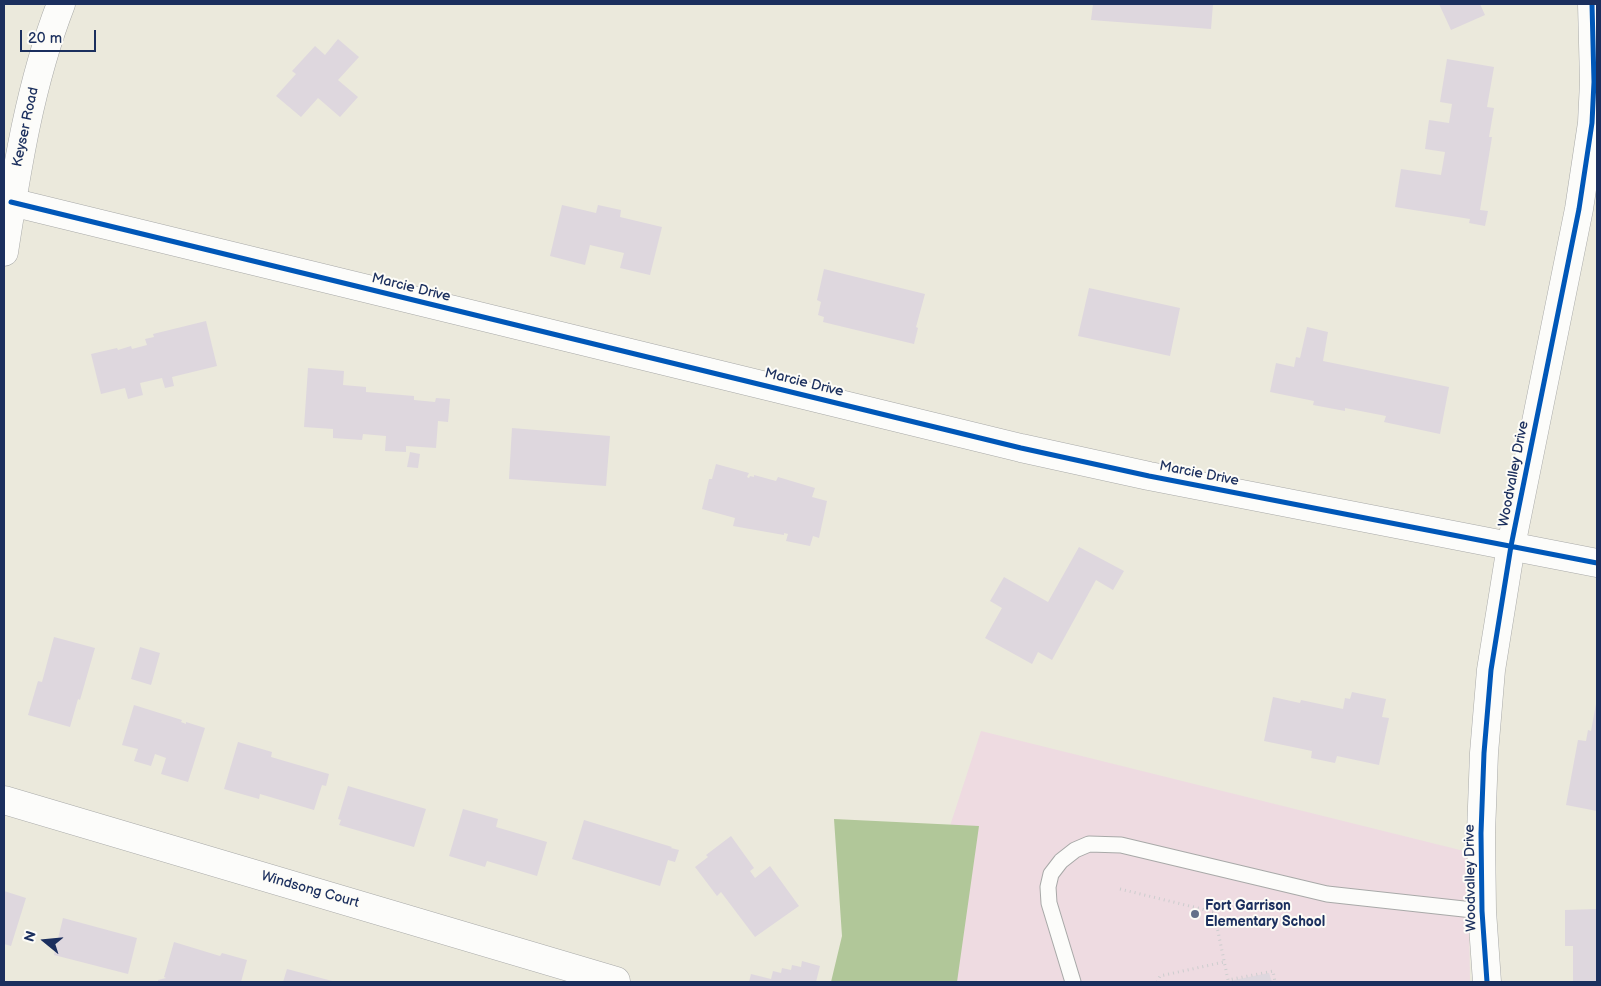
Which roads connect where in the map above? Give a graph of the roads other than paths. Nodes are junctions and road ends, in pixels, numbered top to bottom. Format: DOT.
graph roads {
  1 [pos="61,4"];
  2 [pos="1592,4"];
  3 [pos="1596,32"];
  4 [pos="12,202"];
  5 [pos="4,252"];
  6 [pos="1511,546"];
  7 [pos="1597,563"];
  8 [pos="4,800"];
  9 [pos="1482,911"];
  10 [pos="616,981"];
  11 [pos="1073,982"];
  12 [pos="1487,982"];
  1 -- 4 [label="street, Keyser Road"];
  2 -- 3 [label="street, Woodvalley Drive"];
  3 -- 6 [label="street, Woodvalley Drive"];
  4 -- 5 [label="street, Keyser Road"];
  4 -- 6 [label="street, Marcie Drive"];
  6 -- 7 [label="street, Marcie Drive"];
  6 -- 9 [label="street, Woodvalley Drive"];
  8 -- 10 [label="street, Windsong Court"];
  9 -- 11 [label="lane"];
  9 -- 12 [label="street, Woodvalley Drive"];
}
